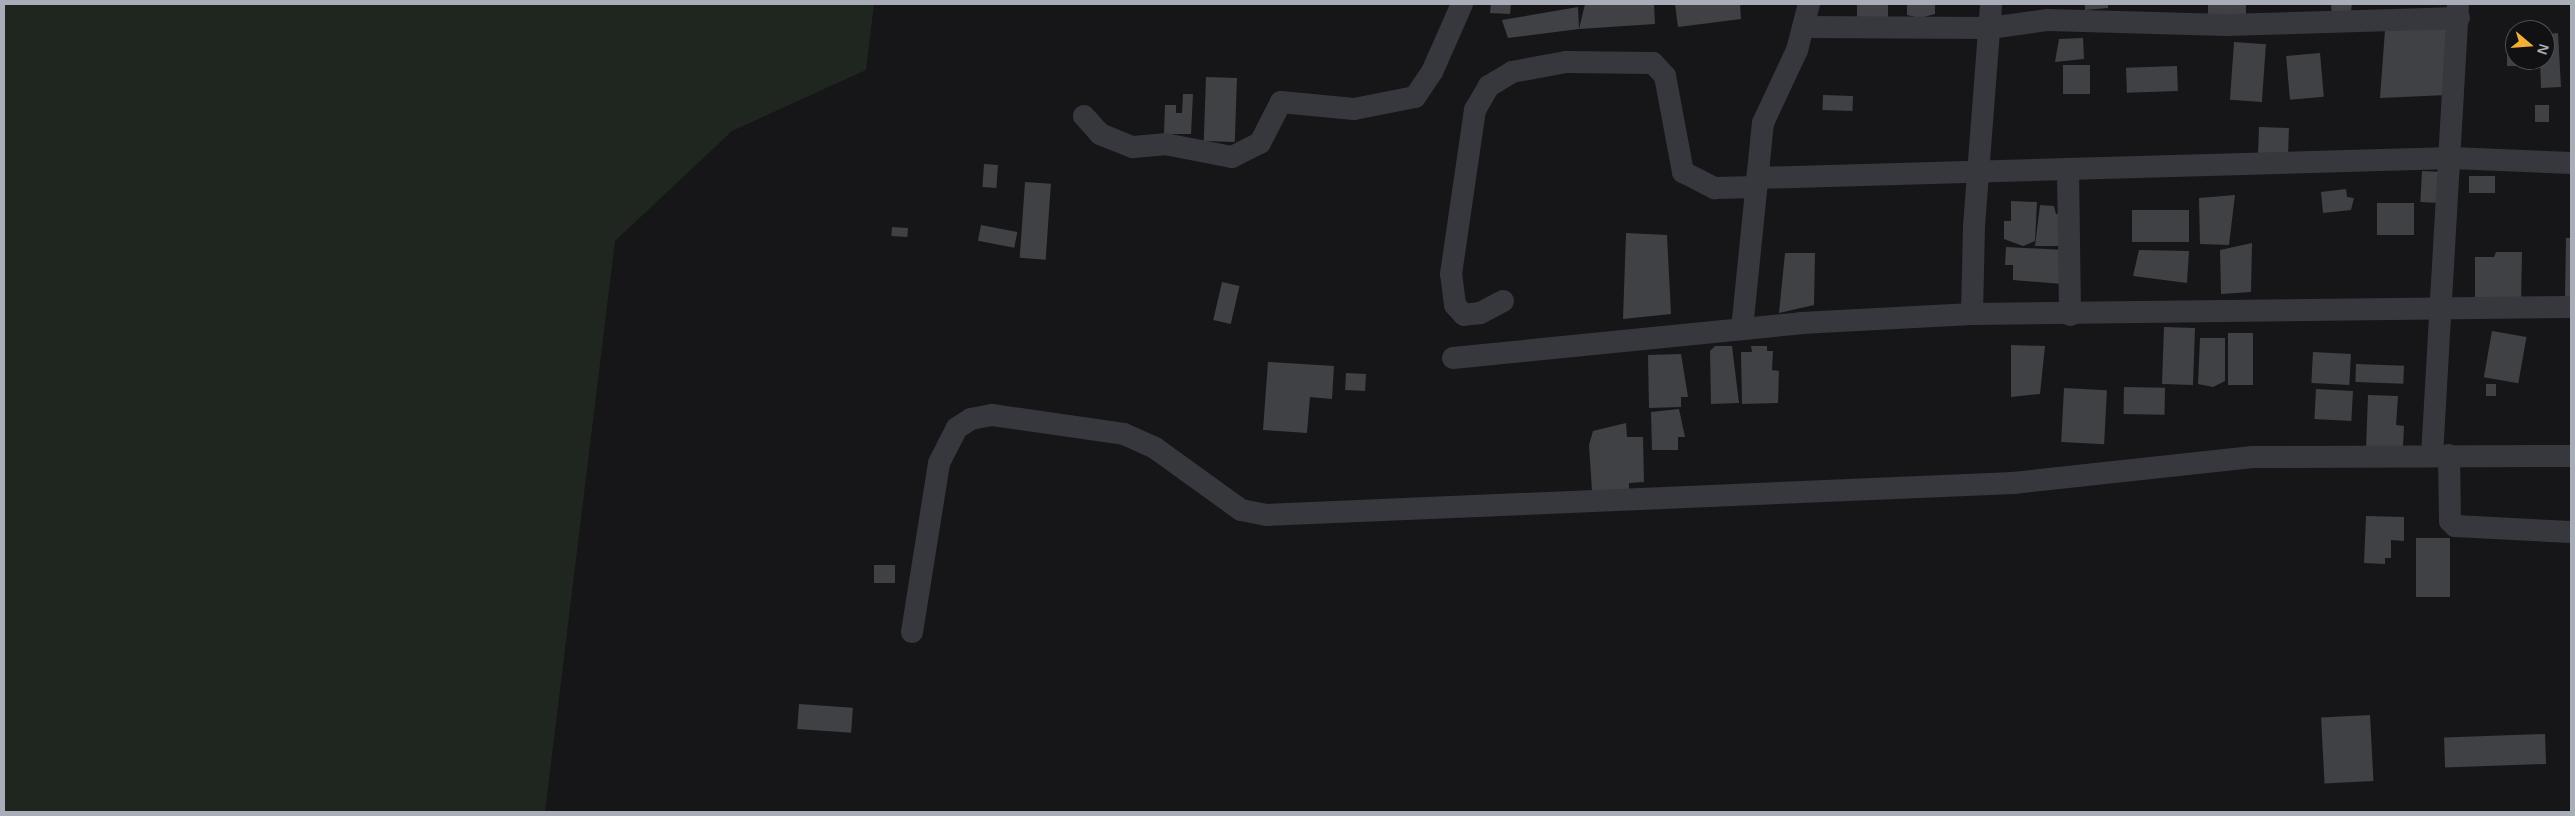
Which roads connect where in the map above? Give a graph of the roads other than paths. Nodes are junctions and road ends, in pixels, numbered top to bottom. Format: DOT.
graph roads {
  1 [pos="1462,4"];
  2 [pos="1809,4"];
  3 [pos="1991,4"];
  4 [pos="2459,11"];
  5 [pos="1804,27"];
  6 [pos="1990,28"];
  7 [pos="1084,116"];
  8 [pos="2452,158"];
  9 [pos="2571,163"];
  10 [pos="2068,169"];
  11 [pos="1980,172"];
  12 [pos="1756,182"];
  13 [pos="1503,301"];
  14 [pos="2571,307"];
  15 [pos="2438,308"];
  16 [pos="1972,314"];
  17 [pos="2070,315"];
  18 [pos="1742,329"];
  19 [pos="1453,358"];
  20 [pos="2440,456"];
  21 [pos="2571,456"];
  22 [pos="2571,532"];
  23 [pos="912,632"];
  1 -- 7 [label="street"];
  2 -- 5 [label="street"];
  3 -- 6 [label="street"];
  4 -- 6 [label="street"];
  4 -- 8 [label="street"];
  5 -- 6 [label="street"];
  5 -- 12 [label="street"];
  6 -- 11 [label="street"];
  8 -- 9 [label="street"];
  8 -- 10 [label="street"];
  8 -- 15 [label="street"];
  10 -- 11 [label="street"];
  10 -- 17 [label="street"];
  11 -- 12 [label="street"];
  11 -- 16 [label="street"];
  12 -- 13 [label="street"];
  12 -- 18 [label="street"];
  14 -- 15 [label="street"];
  15 -- 17 [label="street"];
  15 -- 20 [label="street"];
  16 -- 17 [label="street"];
  16 -- 18 [label="street"];
  18 -- 19 [label="street"];
  20 -- 21 [label="street"];
  20 -- 22 [label="street"];
  20 -- 23 [label="street"];
}
